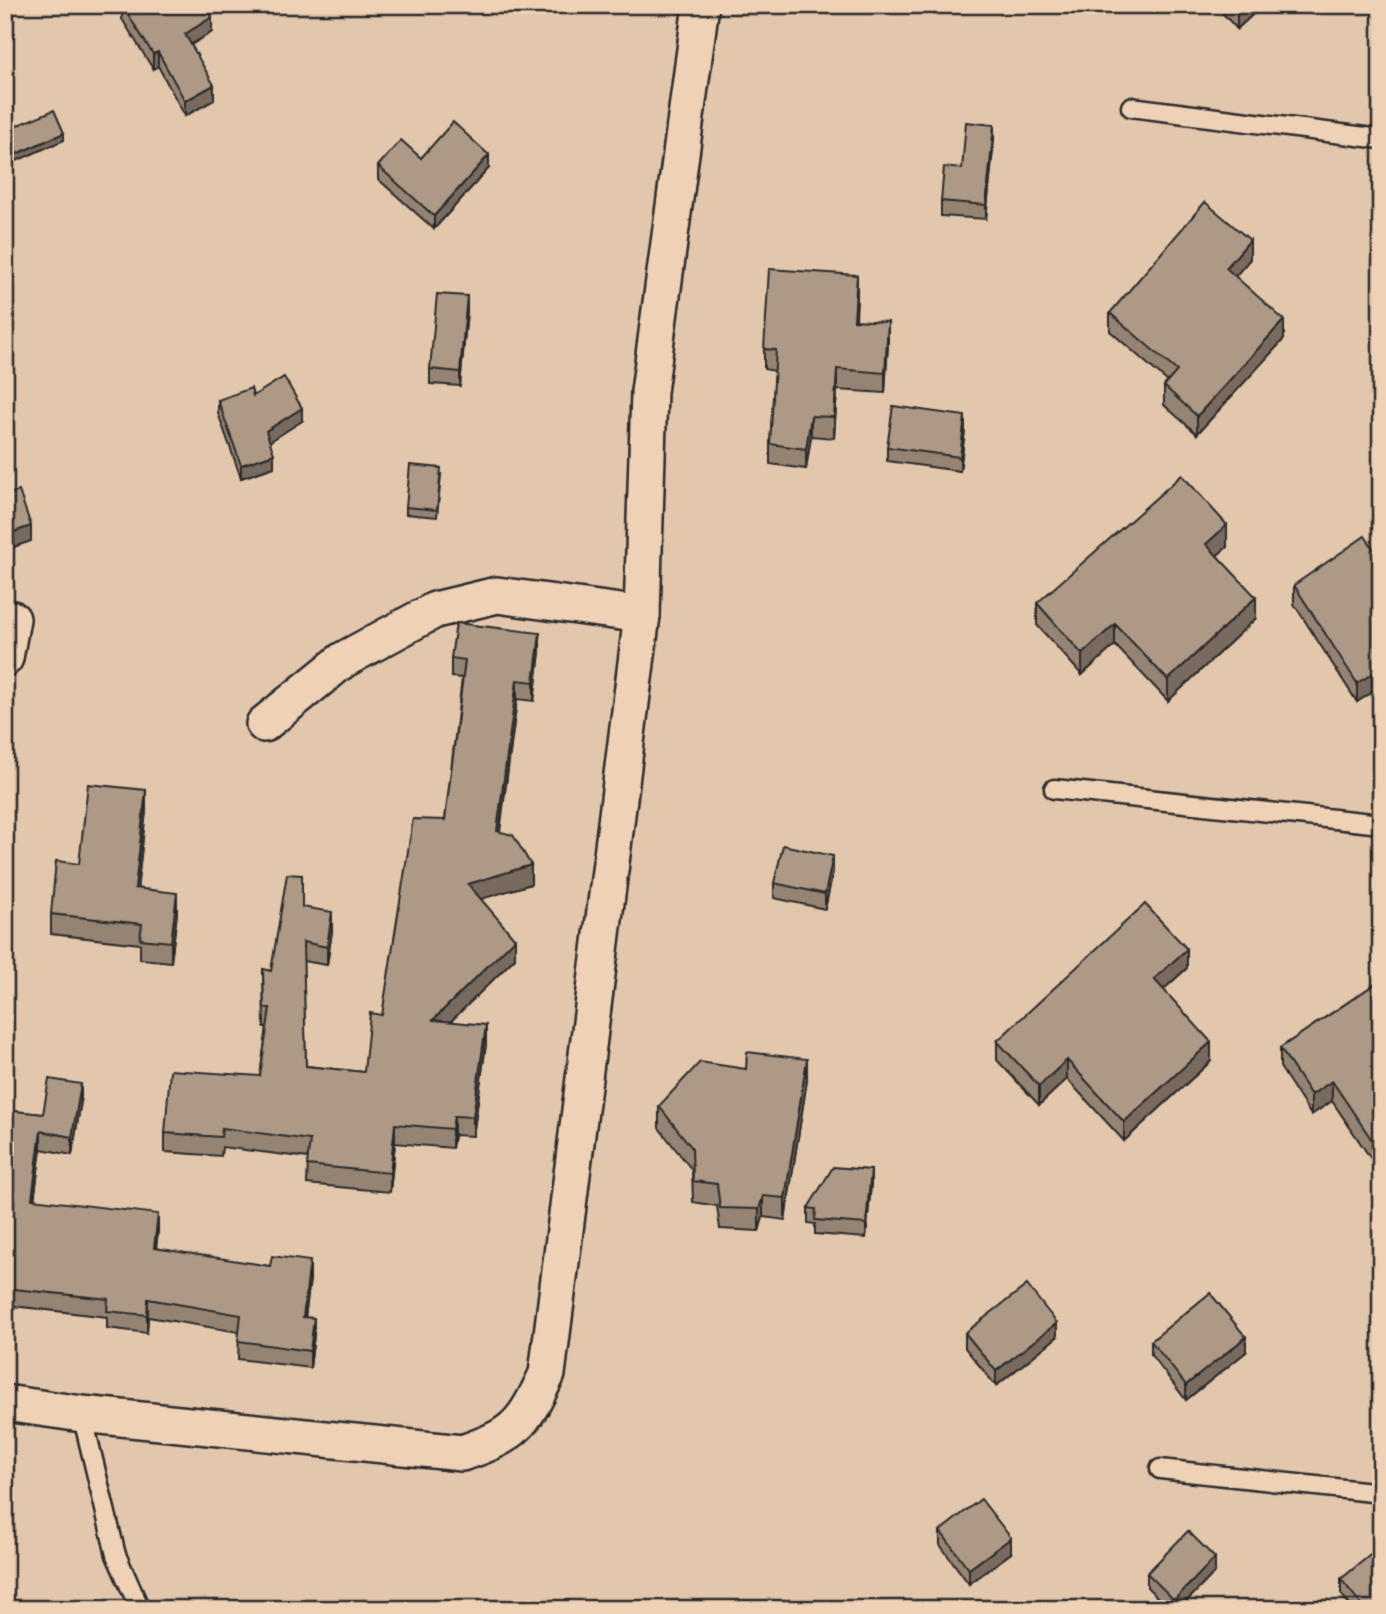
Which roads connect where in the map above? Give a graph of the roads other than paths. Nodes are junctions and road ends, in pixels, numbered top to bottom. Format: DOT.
graph roads {
  1 [pos="701,5"];
  2 [pos="1131,107"];
  3 [pos="1381,139"];
  4 [pos="642,615"];
  5 [pos="12,619"];
  6 [pos="5,658"];
  7 [pos="264,724"];
  8 [pos="1054,789"];
  9 [pos="1381,824"];
  10 [pos="5,1403"];
  11 [pos="82,1415"];
  12 [pos="1160,1469"];
  13 [pos="1381,1493"];
  14 [pos="140,1609"];
  1 -- 4 [label="street"];
  2 -- 3 [label="lane"];
  4 -- 7 [label="street"];
  4 -- 11 [label="street"];
  5 -- 6 [label="street"];
  8 -- 9 [label="lane"];
  10 -- 11 [label="street"];
  11 -- 14 [label="lane"];
  12 -- 13 [label="lane"];
}
